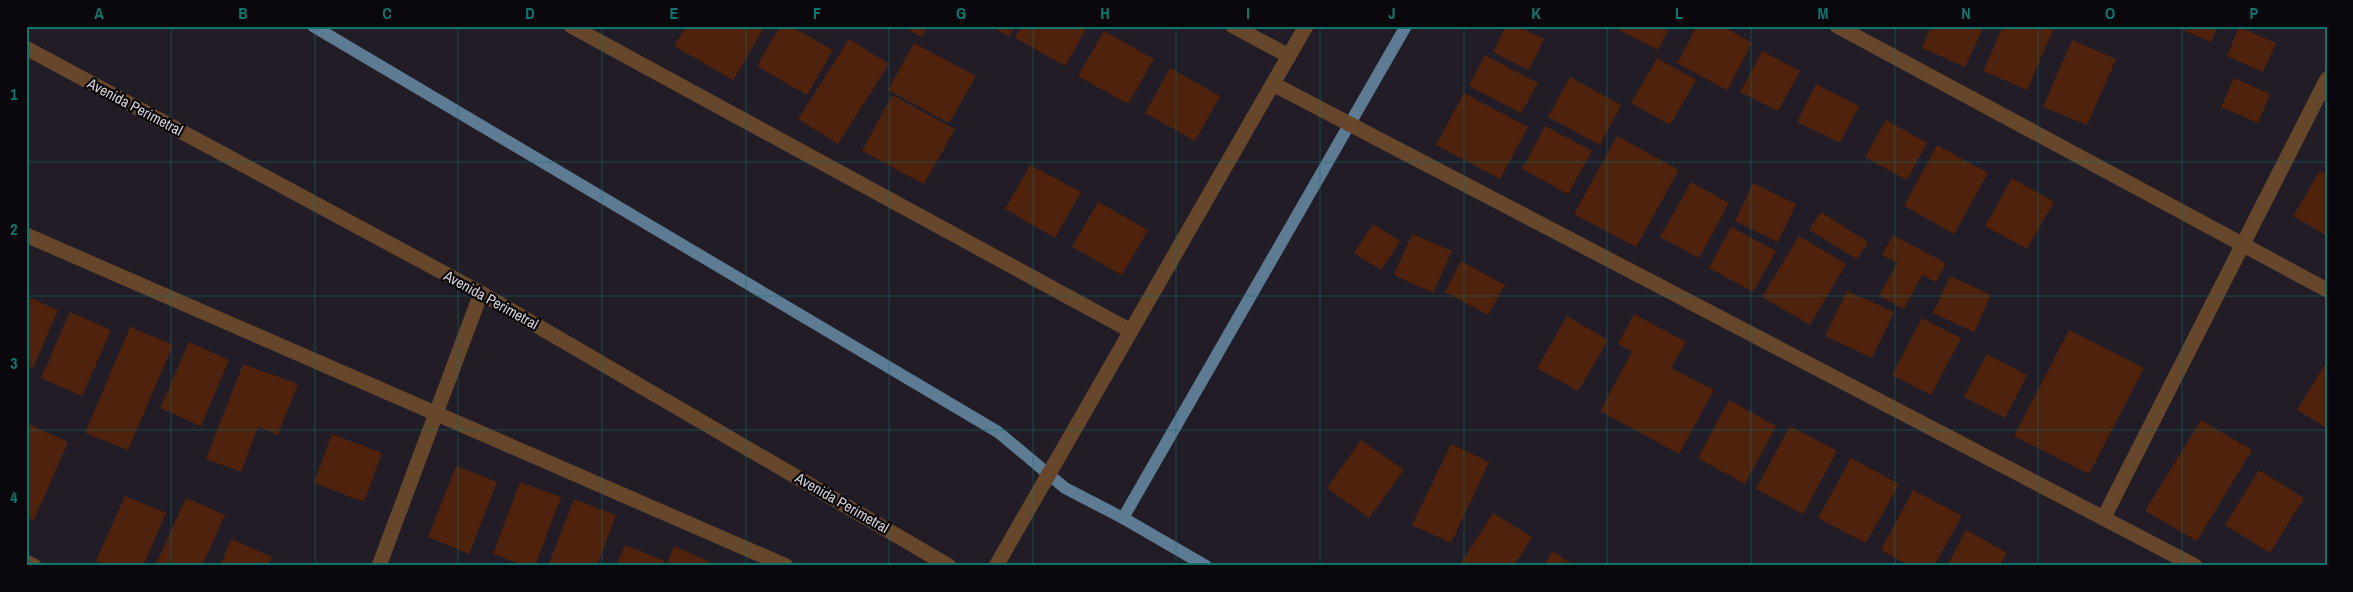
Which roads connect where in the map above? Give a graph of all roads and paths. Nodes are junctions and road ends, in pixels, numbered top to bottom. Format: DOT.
graph roads {
  1 [pos="571,26"];
  2 [pos="1233,26"];
  3 [pos="1306,26"];
  4 [pos="1837,26"];
  5 [pos="26,48"];
  6 [pos="1289,56"];
  7 [pos="2327,79"];
  8 [pos="1273,84"];
  9 [pos="26,235"];
  10 [pos="2242,246"];
  11 [pos="2327,290"];
  12 [pos="481,293"];
  13 [pos="1131,331"];
  14 [pos="437,413"];
  15 [pos="2104,517"];
  16 [pos="26,562"];
  17 [pos="34,566"];
  18 [pos="379,566"];
  19 [pos="786,566"];
  20 [pos="949,566"];
  21 [pos="996,566"];
  22 [pos="2195,566"];
  1 -- 13 [label="street"];
  2 -- 6 [label="street"];
  3 -- 6 [label="street"];
  4 -- 10 [label="street"];
  5 -- 12 [label="street, Avenida Perimetral"];
  6 -- 8 [label="street"];
  7 -- 10 [label="street"];
  8 -- 13 [label="street"];
  8 -- 15 [label="street"];
  9 -- 14 [label="street"];
  10 -- 11 [label="street"];
  10 -- 15 [label="street"];
  12 -- 14 [label="street"];
  12 -- 20 [label="street, Avenida Perimetral"];
  13 -- 21 [label="street"];
  14 -- 18 [label="street"];
  14 -- 19 [label="street"];
  15 -- 22 [label="street"];
  16 -- 17 [label="street"];
}
